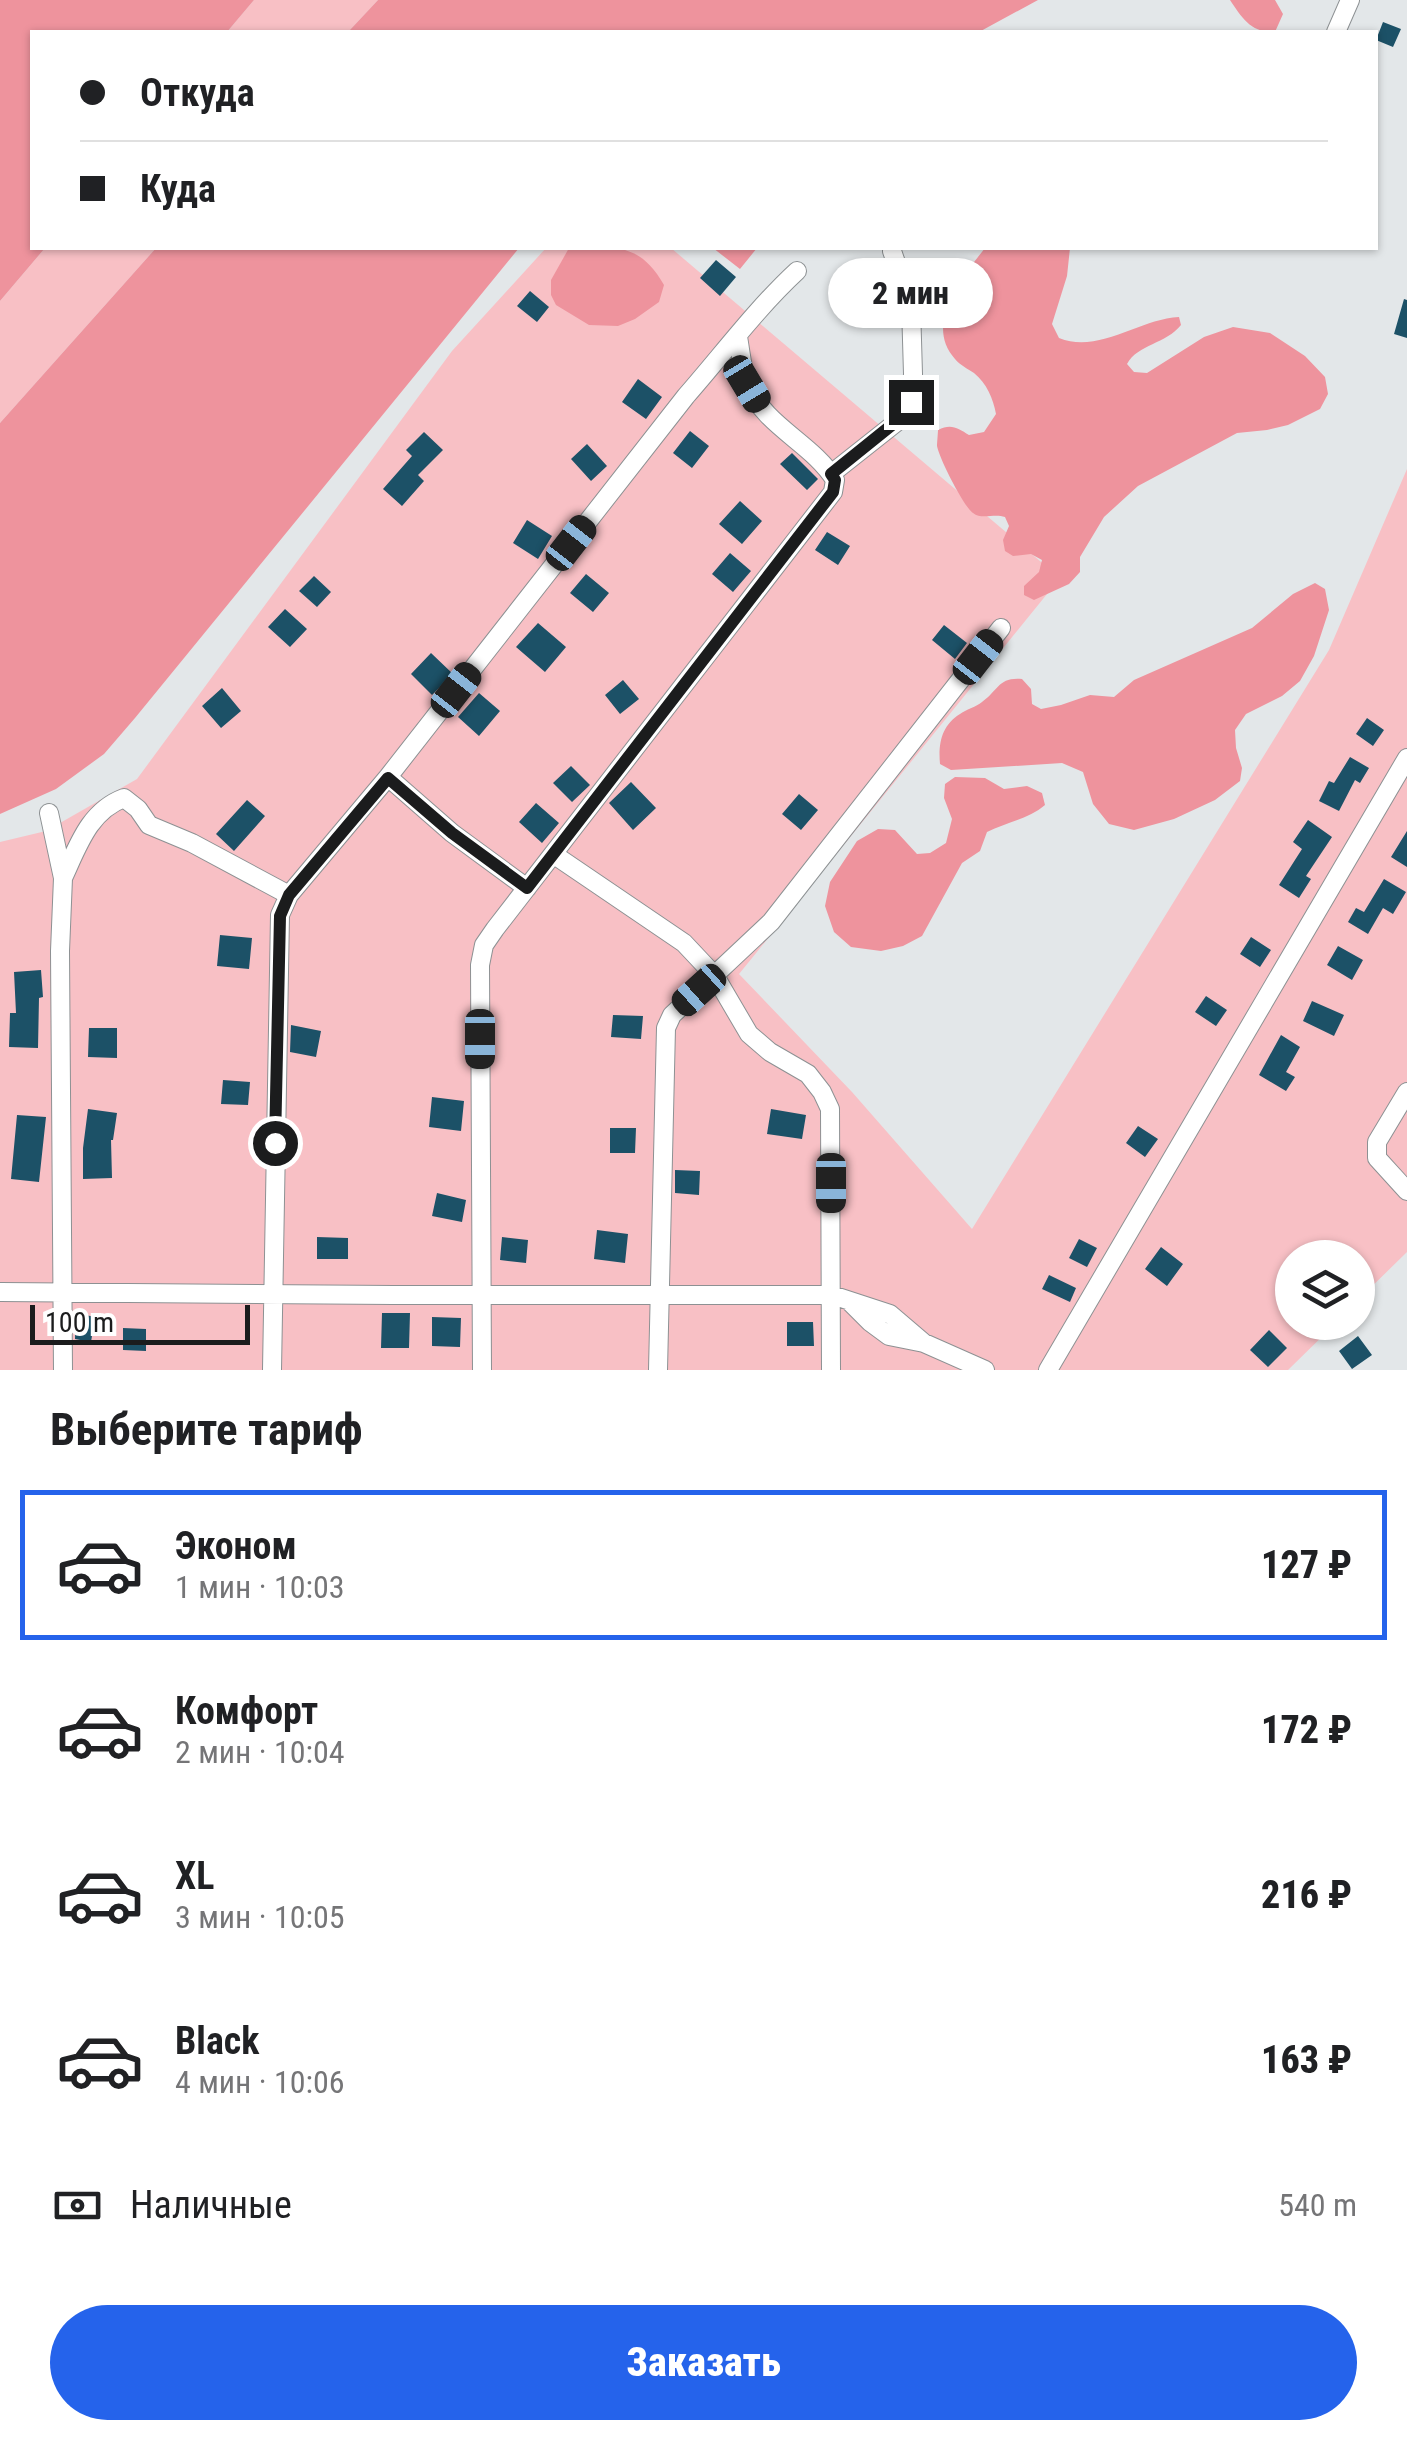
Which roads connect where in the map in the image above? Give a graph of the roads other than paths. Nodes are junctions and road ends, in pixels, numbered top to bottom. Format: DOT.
graph roads {
  1 [pos="1350,0"];
  2 [pos="1337,30"];
  3 [pos="892,251"];
  4 [pos="798,271"];
  5 [pos="738,337"];
  6 [pos="831,474"];
  7 [pos="1001,628"];
  8 [pos="1407,758"];
  9 [pos="388,778"];
  10 [pos="49,814"];
  11 [pos="553,854"];
  12 [pos="63,878"];
  13 [pos="527,888"];
  14 [pos="289,895"];
  15 [pos="715,976"];
  16 [pos="1407,1092"];
  17 [pos="1407,1192"];
  18 [pos="0,1292"];
  19 [pos="64,1292"];
  20 [pos="272,1294"];
  21 [pos="482,1295"];
  22 [pos="659,1295"];
  23 [pos="832,1295"];
  24 [pos="63,1370"];
  25 [pos="272,1370"];
  26 [pos="482,1370"];
  27 [pos="658,1370"];
  28 [pos="831,1370"];
  29 [pos="985,1370"];
  30 [pos="1048,1370"];
  1 -- 2 [label="street"];
  3 -- 6 [label="street"];
  4 -- 5 [label="street"];
  5 -- 6 [label="street"];
  5 -- 9 [label="street"];
  6 -- 11 [label="street"];
  7 -- 15 [label="street"];
  8 -- 30 [label="street"];
  9 -- 13 [label="street"];
  9 -- 14 [label="street"];
  10 -- 12 [label="street"];
  11 -- 13 [label="street"];
  11 -- 15 [label="street"];
  12 -- 14 [label="street"];
  12 -- 19 [label="street"];
  13 -- 21 [label="street"];
  14 -- 20 [label="street"];
  15 -- 22 [label="street"];
  15 -- 23 [label="street"];
  16 -- 17 [label="street"];
  18 -- 19 [label="street"];
  19 -- 20 [label="street"];
  19 -- 24 [label="street"];
  20 -- 21 [label="street"];
  20 -- 25 [label="street"];
  21 -- 22 [label="street"];
  21 -- 26 [label="street"];
  22 -- 23 [label="street"];
  22 -- 27 [label="street"];
  23 -- 28 [label="street"];
  23 -- 29 [label="street"];
}
